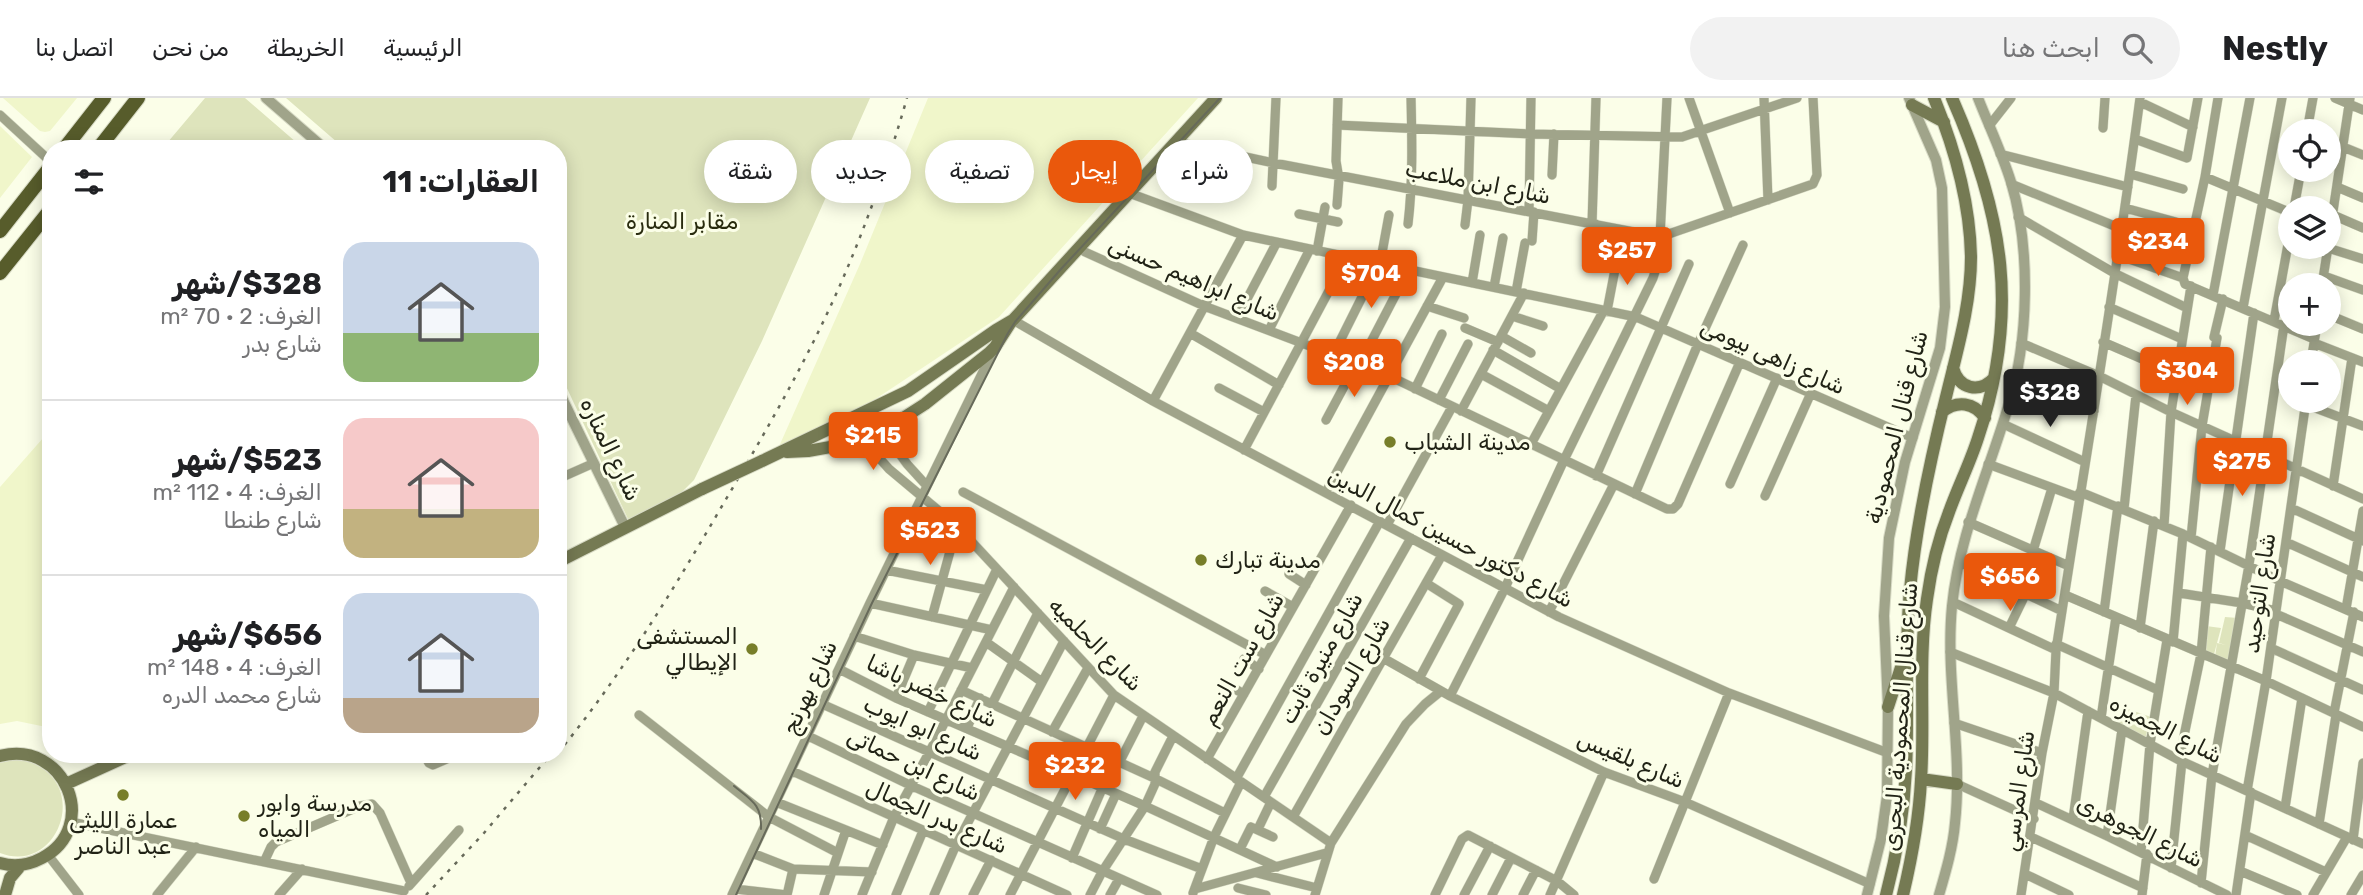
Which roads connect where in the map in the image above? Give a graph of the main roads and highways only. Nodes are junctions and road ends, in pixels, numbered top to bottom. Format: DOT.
graph roads {
  1 [pos="104,98"];
  2 [pos="138,98"];
  3 [pos="1216,98"];
  4 [pos="1934,98"];
  5 [pos="1952,98"];
  6 [pos="1911,102"];
  7 [pos="1944,122"];
  8 [pos="71,140"];
  9 [pos="105,140"];
  10 [pos="42,176"];
  11 [pos="42,219"];
  12 [pos="0,231"];
  13 [pos="2,266"];
  14 [pos="1013,320"];
  15 [pos="1953,368"];
  16 [pos="1994,378"];
  17 [pos="1942,412"];
  18 [pos="1984,418"];
  19 [pos="783,452"];
  20 [pos="567,558"];
  21 [pos="1906,651"];
  22 [pos="1888,707"];
  23 [pos="0,756"];
  24 [pos="42,759"];
  25 [pos="48,763"];
  26 [pos="112,763"];
  27 [pos="1921,779"];
  28 [pos="66,783"];
  29 [pos="1957,784"];
  30 [pos="0,863"];
  31 [pos="21,865"];
  32 [pos="5,895"];
  33 [pos="1886,895"];
  34 [pos="1903,895"];
  1 -- 8 [label="main road"];
  2 -- 9 [label="main road"];
  3 -- 14 [label="main road"];
  4 -- 7 [label="main road, شارع قنال المحمودية البحرى"];
  5 -- 16 [label="main road, شارع قنال المحمودية البحرى"];
  6 -- 7 [label="main road"];
  7 -- 15 [label="main road, شارع قنال المحمودية البحرى"];
  10 -- 12 [label="main road"];
  11 -- 13 [label="main road"];
  14 -- 19 [label="main road"];
  14 -- 19 [label="main road"];
  15 -- 16 [label="main road"];
  15 -- 17 [label="main road, شارع قنال المحمودية البحرى"];
  16 -- 18 [label="main road, شارع قنال المحمودية البحرى"];
  17 -- 18 [label="main road"];
  17 -- 21 [label="main road, شارع قنال المحمودية البحرى"];
  18 -- 27 [label="main road, شارع قنال المحمودية البحرى"];
  19 -- 20 [label="main road, bridge"];
  21 -- 22 [label="main road"];
  21 -- 33 [label="main road, شارع قنال المحمودية البحرى"];
  23 -- 24 [label="main road"];
  25 -- 28 [label="main road"];
  26 -- 28 [label="main road"];
  27 -- 29 [label="main road"];
  27 -- 34 [label="main road, شارع قنال المحمودية البحرى"];
  28 -- 31 [label="main road"];
  30 -- 31 [label="main road"];
  31 -- 32 [label="main road"];
}
